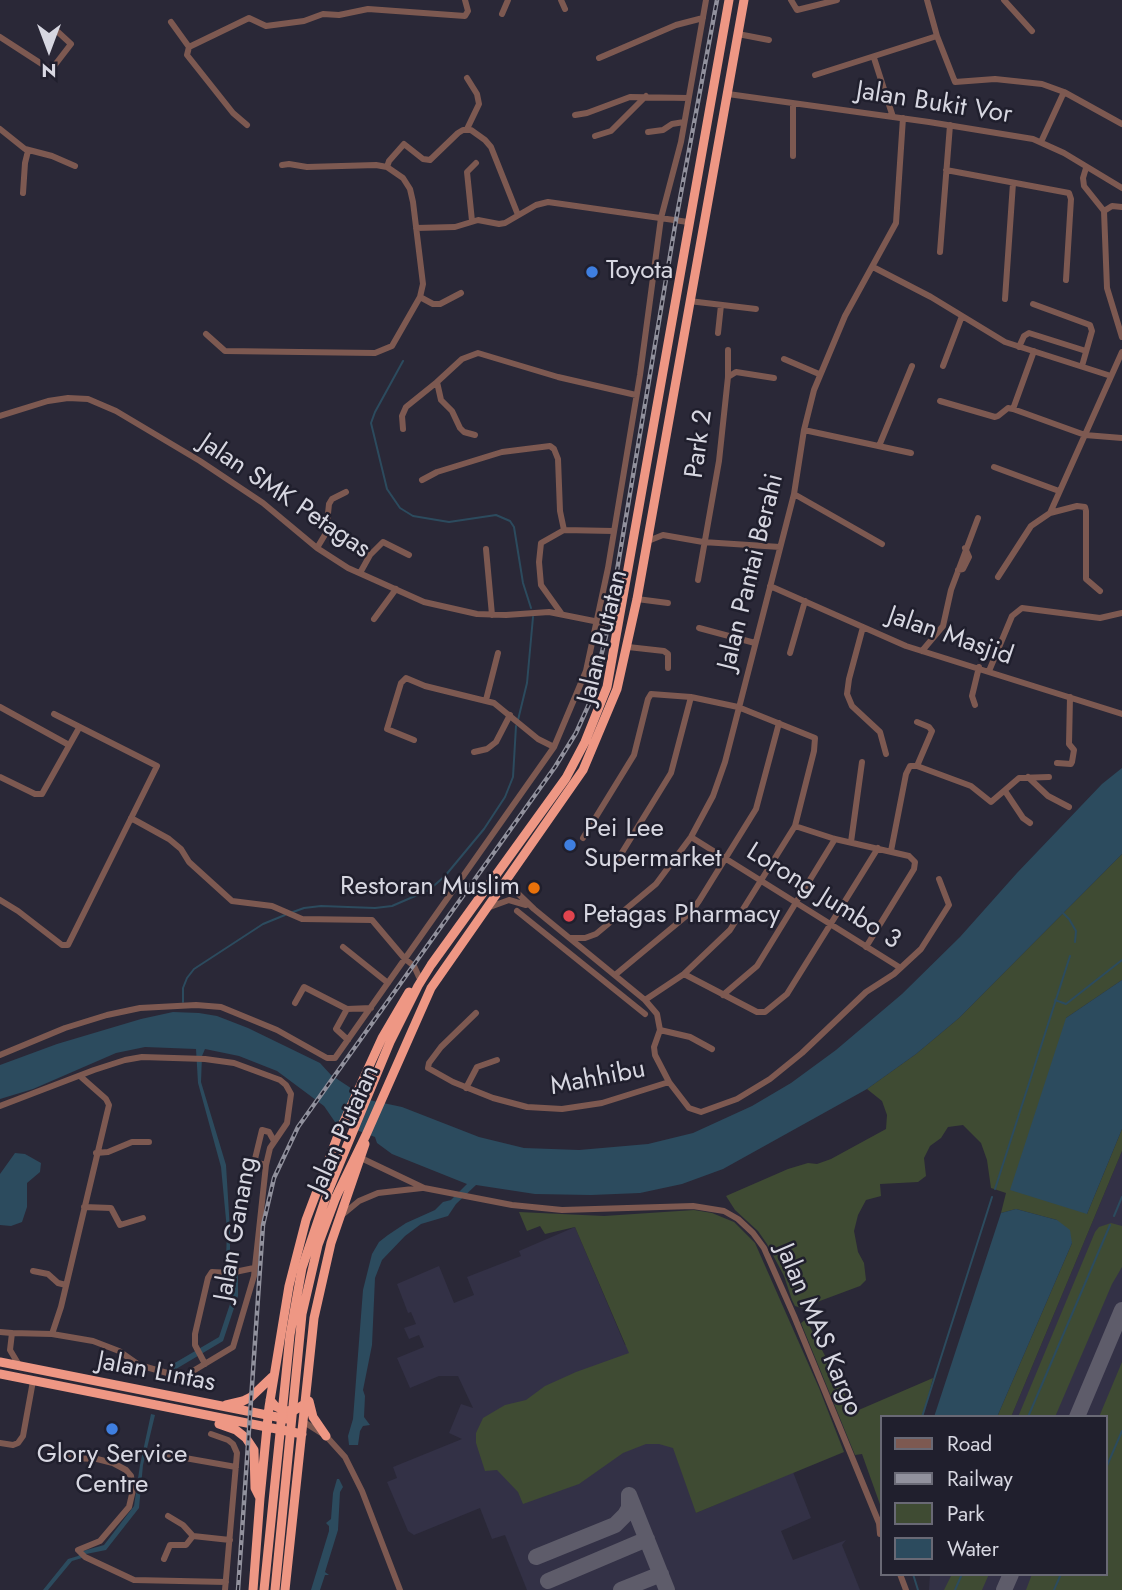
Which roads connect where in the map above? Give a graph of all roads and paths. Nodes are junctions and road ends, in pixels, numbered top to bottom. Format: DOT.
graph roads {
  1 [pos="465,0"];
  2 [pos="508,0"];
  3 [pos="561,0"];
  4 [pos="706,0"];
  5 [pos="729,0"];
  6 [pos="744,0"];
  7 [pos="791,0"];
  8 [pos="837,0"];
  9 [pos="927,0"];
  10 [pos="1004,0"];
  11 [pos="565,9"];
  12 [pos="502,14"];
  13 [pos="702,18"];
  14 [pos="171,22"];
  15 [pos="1032,31"];
  16 [pos="58,32"];
  17 [pos="738,34"];
  18 [pos="937,36"];
  19 [pos="0,37"];
  20 [pos="769,40"];
  21 [pos="189,47"];
  22 [pos="599,58"];
  23 [pos="874,58"];
  24 [pos="815,75"];
  25 [pos="467,78"];
  26 [pos="714,85"];
  27 [pos="728,90"];
  28 [pos="1064,92"];
  29 [pos="646,96"];
  30 [pos="688,98"];
  31 [pos="793,103"];
  32 [pos="575,115"];
  33 [pos="893,117"];
  34 [pos="903,118"];
  35 [pos="684,122"];
  36 [pos="1122,124"];
  37 [pos="247,125"];
  38 [pos="950,125"];
  39 [pos="467,129"];
  40 [pos="0,130"];
  41 [pos="648,132"];
  42 [pos="596,136"];
  43 [pos="1041,142"];
  44 [pos="29,151"];
  45 [pos="793,156"];
  46 [pos="476,163"];
  47 [pos="282,165"];
  48 [pos="75,166"];
  49 [pos="387,167"];
  50 [pos="1086,168"];
  51 [pos="946,170"];
  52 [pos="1013,183"];
  53 [pos="1122,188"];
  54 [pos="23,193"];
  55 [pos="1122,207"];
  56 [pos="1104,211"];
  57 [pos="518,215"];
  58 [pos="661,218"];
  59 [pos="472,221"];
  60 [pos="688,222"];
  61 [pos="416,228"];
  62 [pos="940,252"];
  63 [pos="683,253"];
  64 [pos="697,255"];
  65 [pos="873,267"];
  66 [pos="1066,280"];
  67 [pos="461,293"];
  68 [pos="420,298"];
  69 [pos="1005,299"];
  70 [pos="689,301"];
  71 [pos="1033,304"];
  72 [pos="721,305"];
  73 [pos="755,309"];
  74 [pos="962,316"];
  75 [pos="718,333"];
  76 [pos="206,334"];
  77 [pos="1122,337"];
  78 [pos="1019,347"];
  79 [pos="728,350"];
  80 [pos="1034,351"];
  81 [pos="1086,351"];
  82 [pos="1122,352"];
  83 [pos="784,359"];
  84 [pos="912,366"];
  85 [pos="943,366"];
  86 [pos="1082,366"];
  87 [pos="819,373"];
  88 [pos="1111,376"];
  89 [pos="728,377"];
  90 [pos="774,378"];
  91 [pos="437,382"];
  92 [pos="636,395"];
  93 [pos="940,401"];
  94 [pos="1013,409"];
  95 [pos="0,416"];
  96 [pos="403,429"];
  97 [pos="804,430"];
  98 [pos="475,435"];
  99 [pos="1086,435"];
  100 [pos="1122,438"];
  101 [pos="879,446"];
  102 [pos="911,453"];
  103 [pos="994,467"];
  104 [pos="422,480"];
  105 [pos="1059,491"];
  106 [pos="346,492"];
  107 [pos="794,494"];
  108 [pos="1050,513"];
  109 [pos="978,518"];
  110 [pos="650,525"];
  111 [pos="564,530"];
  112 [pos="613,531"];
  113 [pos="663,535"];
  114 [pos="648,541"];
  115 [pos="703,542"];
  116 [pos="882,544"];
  117 [pos="780,547"];
  118 [pos="317,548"];
  119 [pos="486,549"];
  120 [pos="409,555"];
  121 [pos="360,573"];
  122 [pos="998,577"];
  123 [pos="698,580"];
  124 [pos="770,586"];
  125 [pos="396,589"];
  126 [pos="1100,592"];
  127 [pos="637,598"];
  128 [pos="805,601"];
  129 [pos="668,603"];
  130 [pos="561,613"];
  131 [pos="1122,613"];
  132 [pos="492,615"];
  133 [pos="374,619"];
  134 [pos="596,621"];
  135 [pos="619,626"];
  136 [pos="863,627"];
  137 [pos="699,628"];
  138 [pos="755,643"];
  139 [pos="628,647"];
  140 [pos="922,651"];
  141 [pos="498,653"];
  142 [pos="790,653"];
  143 [pos="979,667"];
  144 [pos="668,668"];
  145 [pos="989,671"];
  146 [pos="691,697"];
  147 [pos="1070,697"];
  148 [pos="486,700"];
  149 [pos="975,705"];
  150 [pos="0,707"];
  151 [pos="738,707"];
  152 [pos="54,714"];
  153 [pos="1122,714"];
  154 [pos="510,715"];
  155 [pos="917,722"];
  156 [pos="779,723"];
  157 [pos="79,728"];
  158 [pos="414,740"];
  159 [pos="69,745"];
  160 [pos="554,747"];
  161 [pos="474,752"];
  162 [pos="886,754"];
  163 [pos="862,762"];
  164 [pos="1057,763"];
  165 [pos="917,766"];
  166 [pos="0,777"];
  167 [pos="1027,777"];
  168 [pos="1049,777"];
  169 [pos="1004,791"];
  170 [pos="1069,807"];
  171 [pos="131,818"];
  172 [pos="1030,823"];
  173 [pos="795,826"];
  174 [pos="691,837"];
  175 [pos="583,838"];
  176 [pos="835,839"];
  177 [pos="851,842"];
  178 [pos="878,848"];
  179 [pos="891,851"];
  180 [pos="726,858"];
  181 [pos="618,859"];
  182 [pos="939,879"];
  183 [pos="761,880"];
  184 [pos="506,882"];
  185 [pos="0,900"];
  186 [pos="796,902"];
  187 [pos="487,908"];
  188 [pos="534,909"];
  189 [pos="517,911"];
  190 [pos="831,925"];
  191 [pos="570,938"];
  192 [pos="344,947"];
  193 [pos="866,947"];
  194 [pos="438,955"];
  195 [pos="405,959"];
  196 [pos="427,965"];
  197 [pos="414,966"];
  198 [pos="900,967"];
  199 [pos="684,974"];
  200 [pos="615,975"];
  201 [pos="419,976"];
  202 [pos="388,983"];
  203 [pos="723,995"];
  204 [pos="643,998"];
  205 [pos="295,1003"];
  206 [pos="633,1004"];
  207 [pos="371,1008"];
  208 [pos="347,1009"];
  209 [pos="476,1013"];
  210 [pos="645,1014"];
  211 [pos="660,1030"];
  212 [pos="348,1040"];
  213 [pos="386,1040"];
  214 [pos="712,1049"];
  215 [pos="0,1055"];
  216 [pos="497,1060"];
  217 [pos="80,1076"];
  218 [pos="669,1082"];
  219 [pos="466,1088"];
  220 [pos="0,1106"];
  221 [pos="366,1135"];
  222 [pos="274,1141"];
  223 [pos="149,1142"];
  224 [pos="96,1153"];
  225 [pos="361,1158"];
  226 [pos="266,1165"];
  227 [pos="424,1188"];
  228 [pos="331,1195"];
  229 [pos="84,1207"];
  230 [pos="143,1218"];
  231 [pos="338,1218"];
  232 [pos="254,1268"];
  233 [pos="33,1271"];
  234 [pos="66,1285"];
  235 [pos="0,1332"];
  236 [pos="12,1333"];
  237 [pos="52,1334"];
  238 [pos="10,1350"];
  239 [pos="0,1361"];
  240 [pos="204,1362"];
  241 [pos="20,1366"];
  242 [pos="274,1373"];
  243 [pos="0,1374"];
  244 [pos="33,1381"];
  245 [pos="308,1382"];
  246 [pos="270,1399"];
  247 [pos="306,1403"];
  248 [pos="210,1405"];
  249 [pos="198,1414"];
  250 [pos="268,1416"];
  251 [pos="218,1418"];
  252 [pos="304,1422"];
  253 [pos="266,1428"];
  254 [pos="211,1434"];
  255 [pos="302,1434"];
  256 [pos="326,1436"];
  257 [pos="0,1443"];
  258 [pos="50,1453"];
  259 [pos="168,1455"];
  260 [pos="236,1467"];
  261 [pos="260,1498"];
  262 [pos="168,1516"];
  263 [pos="880,1522"];
  264 [pos="193,1536"];
  265 [pos="230,1540"];
  266 [pos="164,1559"];
  267 [pos="143,1571"];
  268 [pos="143,1581"];
  269 [pos="226,1582"];
  270 [pos="225,1590"];
  271 [pos="253,1590"];
  272 [pos="264,1590"];
  273 [pos="275,1590"];
  274 [pos="285,1590"];
  275 [pos="400,1590"];
  1 -- 21 [label="street"];
  2 -- 12 [label="street"];
  3 -- 11 [label="street"];
  4 -- 13 [label="street"];
  5 -- 26 [label="highway, Jalan Putatan"];
  6 -- 17 [label="highway, Jalan Putatan"];
  7 -- 8 [label="street"];
  9 -- 18 [label="street"];
  10 -- 15 [label="street"];
  13 -- 22 [label="street"];
  13 -- 30 [label="street"];
  14 -- 21 [label="street"];
  16 -- 19 [label="street"];
  17 -- 20 [label="street"];
  17 -- 27 [label="highway, Jalan Putatan"];
  18 -- 23 [label="street"];
  18 -- 28 [label="street"];
  21 -- 37 [label="street"];
  23 -- 24 [label="street"];
  23 -- 33 [label="street"];
  25 -- 39 [label="street"];
  26 -- 27 [label="highway"];
  26 -- 60 [label="highway, Jalan Putatan"];
  27 -- 31 [label="street, Jalan Bukit Vor"];
  27 -- 64 [label="highway, Jalan Putatan"];
  28 -- 36 [label="street"];
  28 -- 43 [label="street"];
  29 -- 30 [label="street"];
  29 -- 32 [label="street"];
  29 -- 42 [label="street"];
  30 -- 35 [label="street"];
  31 -- 33 [label="street, Jalan Bukit Vor"];
  31 -- 45 [label="street"];
  33 -- 34 [label="street, Jalan Bukit Vor"];
  34 -- 38 [label="street, Jalan Bukit Vor"];
  34 -- 65 [label="street, Jalan Pantai Berahi"];
  35 -- 41 [label="street"];
  35 -- 58 [label="street"];
  38 -- 43 [label="street, Jalan Bukit Vor"];
  38 -- 51 [label="street"];
  39 -- 49 [label="street"];
  39 -- 57 [label="street"];
  40 -- 44 [label="street"];
  43 -- 50 [label="street, Jalan Bukit Vor"];
  44 -- 48 [label="street"];
  44 -- 54 [label="street"];
  46 -- 59 [label="street"];
  47 -- 49 [label="street"];
  49 -- 61 [label="street"];
  50 -- 53 [label="street, Jalan Bukit Vor"];
  50 -- 56 [label="street"];
  51 -- 52 [label="street"];
  51 -- 62 [label="street"];
  52 -- 66 [label="street"];
  52 -- 69 [label="street"];
  55 -- 56 [label="street"];
  56 -- 77 [label="street"];
  57 -- 58 [label="street"];
  57 -- 59 [label="street"];
  58 -- 60 [label="street"];
  58 -- 92 [label="street"];
  59 -- 61 [label="street"];
  60 -- 63 [label="highway, Jalan Putatan"];
  61 -- 68 [label="street"];
  63 -- 64 [label="highway"];
  63 -- 135 [label="highway, Jalan Putatan"];
  64 -- 70 [label="highway, Jalan Putatan"];
  65 -- 74 [label="street"];
  65 -- 87 [label="street, Jalan Pantai Berahi"];
  67 -- 68 [label="street"];
  68 -- 76 [label="street"];
  70 -- 72 [label="street"];
  70 -- 110 [label="highway, Jalan Putatan"];
  71 -- 81 [label="street"];
  72 -- 73 [label="street"];
  72 -- 75 [label="street"];
  74 -- 78 [label="street"];
  74 -- 85 [label="street"];
  78 -- 80 [label="street"];
  78 -- 81 [label="street"];
  79 -- 89 [label="street, Park 2"];
  80 -- 86 [label="street"];
  80 -- 94 [label="street"];
  81 -- 86 [label="street"];
  82 -- 88 [label="street"];
  83 -- 87 [label="street"];
  84 -- 101 [label="street"];
  86 -- 88 [label="street"];
  87 -- 97 [label="street, Jalan Pantai Berahi"];
  88 -- 99 [label="street"];
  89 -- 90 [label="street"];
  89 -- 115 [label="street, Park 2"];
  91 -- 92 [label="street"];
  91 -- 96 [label="street"];
  91 -- 98 [label="street"];
  92 -- 112 [label="street"];
  93 -- 94 [label="street"];
  94 -- 99 [label="street"];
  95 -- 118 [label="street, Jalan SMK Petagas"];
  97 -- 101 [label="street"];
  97 -- 107 [label="street, Jalan Pantai Berahi"];
  99 -- 100 [label="street"];
  99 -- 105 [label="street"];
  101 -- 102 [label="street"];
  103 -- 105 [label="street"];
  104 -- 111 [label="street"];
  105 -- 108 [label="street"];
  106 -- 118 [label="street"];
  107 -- 116 [label="street"];
  107 -- 117 [label="street, Jalan Pantai Berahi"];
  108 -- 122 [label="street"];
  108 -- 126 [label="street"];
  109 -- 140 [label="street"];
  110 -- 113 [label="street"];
  110 -- 114 [label="highway, Jalan Putatan"];
  111 -- 112 [label="street"];
  111 -- 130 [label="street"];
  112 -- 134 [label="street"];
  113 -- 114 [label="street"];
  113 -- 115 [label="street"];
  114 -- 127 [label="highway, Jalan Putatan"];
  115 -- 117 [label="street"];
  115 -- 123 [label="street, Park 2"];
  117 -- 124 [label="street, Jalan Pantai Berahi"];
  118 -- 121 [label="street, Jalan SMK Petagas"];
  119 -- 132 [label="street"];
  120 -- 121 [label="street"];
  121 -- 125 [label="street, Jalan SMK Petagas"];
  124 -- 128 [label="street, Jalan Masjid"];
  124 -- 138 [label="street, Jalan Pantai Berahi"];
  125 -- 132 [label="street, Jalan SMK Petagas"];
  125 -- 133 [label="street"];
  127 -- 129 [label="street"];
  127 -- 139 [label="highway, Jalan Putatan"];
  128 -- 136 [label="street, Jalan Masjid"];
  128 -- 142 [label="street"];
  130 -- 132 [label="street, Jalan SMK Petagas"];
  130 -- 134 [label="street, Jalan SMK Petagas"];
  131 -- 145 [label="street"];
  134 -- 135 [label="street, Jalan SMK Petagas"];
  134 -- 160 [label="street"];
  135 -- 194 [label="highway, Jalan Putatan"];
  136 -- 140 [label="street, Jalan Masjid"];
  136 -- 162 [label="street"];
  137 -- 138 [label="street"];
  138 -- 151 [label="street, Jalan Pantai Berahi"];
  139 -- 144 [label="street"];
  139 -- 184 [label="highway, Jalan Putatan"];
  140 -- 143 [label="street, Jalan Masjid"];
  141 -- 148 [label="street"];
  143 -- 145 [label="street, Jalan Masjid"];
  143 -- 149 [label="street"];
  145 -- 147 [label="street, Jalan Masjid"];
  146 -- 151 [label="street"];
  146 -- 175 [label="street"];
  146 -- 181 [label="street"];
  147 -- 153 [label="street, Jalan Masjid"];
  147 -- 164 [label="street"];
  148 -- 154 [label="street"];
  148 -- 158 [label="street"];
  150 -- 159 [label="street"];
  151 -- 156 [label="street"];
  151 -- 174 [label="street, Jalan Pantai Berahi"];
  152 -- 157 [label="street"];
  154 -- 160 [label="street"];
  154 -- 161 [label="street"];
  155 -- 165 [label="street"];
  156 -- 173 [label="street"];
  156 -- 180 [label="street"];
  157 -- 159 [label="street"];
  157 -- 171 [label="street"];
  159 -- 166 [label="street"];
  160 -- 195 [label="street"];
  163 -- 177 [label="street"];
  165 -- 169 [label="street"];
  165 -- 179 [label="street"];
  167 -- 168 [label="street"];
  167 -- 169 [label="street"];
  167 -- 170 [label="street"];
  169 -- 172 [label="street"];
  171 -- 185 [label="street"];
  171 -- 195 [label="street"];
  173 -- 176 [label="street"];
  173 -- 183 [label="street"];
  174 -- 180 [label="street, Lorong Jumbo 3"];
  174 -- 191 [label="street, Jalan Pantai Berahi"];
  176 -- 177 [label="street"];
  176 -- 186 [label="street"];
  177 -- 178 [label="street"];
  178 -- 179 [label="street"];
  178 -- 190 [label="street"];
  179 -- 193 [label="street"];
  180 -- 183 [label="street, Lorong Jumbo 3"];
  180 -- 200 [label="street"];
  182 -- 198 [label="street"];
  183 -- 186 [label="street, Lorong Jumbo 3"];
  183 -- 199 [label="street"];
  184 -- 187 [label="highway, Jalan Putatan"];
  184 -- 188 [label="street"];
  186 -- 190 [label="street, Lorong Jumbo 3"];
  186 -- 203 [label="street"];
  187 -- 188 [label="street"];
  187 -- 221 [label="highway, Jalan Putatan"];
  188 -- 191 [label="street"];
  189 -- 206 [label="street"];
  190 -- 193 [label="street, Lorong Jumbo 3"];
  190 -- 203 [label="street"];
  191 -- 200 [label="street, Mahhibu"];
  192 -- 202 [label="street"];
  193 -- 198 [label="street, Lorong Jumbo 3"];
  194 -- 196 [label="highway"];
  194 -- 213 [label="highway, Jalan Putatan"];
  195 -- 197 [label="street"];
  195 -- 202 [label="street"];
  196 -- 197 [label="street"];
  196 -- 201 [label="highway"];
  197 -- 201 [label="street"];
  198 -- 218 [label="street"];
  199 -- 203 [label="street"];
  199 -- 204 [label="street"];
  200 -- 204 [label="street, Mahhibu"];
  201 -- 213 [label="highway"];
  202 -- 207 [label="street"];
  204 -- 206 [label="street"];
  204 -- 211 [label="street, Mahhibu"];
  205 -- 208 [label="street"];
  206 -- 210 [label="street"];
  207 -- 208 [label="street"];
  207 -- 212 [label="street"];
  208 -- 212 [label="street"];
  209 -- 219 [label="street, Mahhibu"];
  211 -- 214 [label="street"];
  211 -- 218 [label="street, Mahhibu"];
  212 -- 215 [label="street"];
  213 -- 228 [label="highway, Jalan Putatan"];
  213 -- 242 [label="highway"];
  216 -- 219 [label="street"];
  217 -- 220 [label="street, Jalan Ganang"];
  217 -- 222 [label="street, Jalan Ganang"];
  217 -- 224 [label="street"];
  218 -- 219 [label="street, Mahhibu"];
  221 -- 225 [label="highway"];
  221 -- 228 [label="highway, Jalan Putatan"];
  222 -- 226 [label="street, Jalan Ganang"];
  222 -- 226 [label="street"];
  223 -- 224 [label="street"];
  224 -- 229 [label="street"];
  225 -- 227 [label="street, Jalan MAS Kargo"];
  225 -- 231 [label="highway"];
  226 -- 232 [label="street, Jalan Ganang"];
  227 -- 231 [label="street, Jalan MAS Kargo"];
  227 -- 263 [label="street, Jalan MAS Kargo"];
  228 -- 272 [label="highway, Jalan Putatan, bridge"];
  228 -- 273 [label="highway, Jalan Putatan, bridge"];
  229 -- 230 [label="street"];
  229 -- 234 [label="street"];
  231 -- 245 [label="highway"];
  232 -- 240 [label="street, Jalan Ganang"];
  232 -- 240 [label="street"];
  233 -- 234 [label="street"];
  234 -- 237 [label="street"];
  235 -- 236 [label="street, Jalan Ganang"];
  236 -- 237 [label="street, Jalan Ganang"];
  236 -- 238 [label="street"];
  237 -- 240 [label="street, Jalan Ganang"];
  238 -- 239 [label="street"];
  238 -- 241 [label="street"];
  239 -- 241 [label="highway, Jalan Lintas"];
  241 -- 248 [label="highway, Jalan Lintas"];
  242 -- 246 [label="highway"];
  242 -- 248 [label="highway"];
  243 -- 244 [label="highway, Jalan Lintas"];
  244 -- 249 [label="highway, Jalan Lintas"];
  244 -- 257 [label="street"];
  245 -- 247 [label="highway"];
  245 -- 256 [label="highway"];
  246 -- 247 [label="highway"];
  246 -- 250 [label="highway"];
  247 -- 252 [label="highway"];
  248 -- 250 [label="highway, Jalan Lintas"];
  248 -- 251 [label="highway"];
  249 -- 251 [label="highway, Jalan Lintas"];
  249 -- 261 [label="highway"];
  250 -- 252 [label="highway, Jalan Lintas"];
  250 -- 253 [label="highway"];
  251 -- 253 [label="highway, Jalan Lintas"];
  252 -- 255 [label="highway"];
  252 -- 256 [label="street"];
  253 -- 255 [label="highway, Jalan Lintas"];
  253 -- 261 [label="highway"];
  254 -- 260 [label="street"];
  255 -- 274 [label="highway"];
  256 -- 275 [label="street"];
  258 -- 268 [label="street"];
  259 -- 260 [label="street"];
  260 -- 265 [label="street"];
  261 -- 271 [label="highway"];
  262 -- 264 [label="street"];
  264 -- 265 [label="street"];
  264 -- 266 [label="street"];
  265 -- 269 [label="street"];
  267 -- 268 [label="street"];
  268 -- 269 [label="street"];
  269 -- 270 [label="street"];
}
